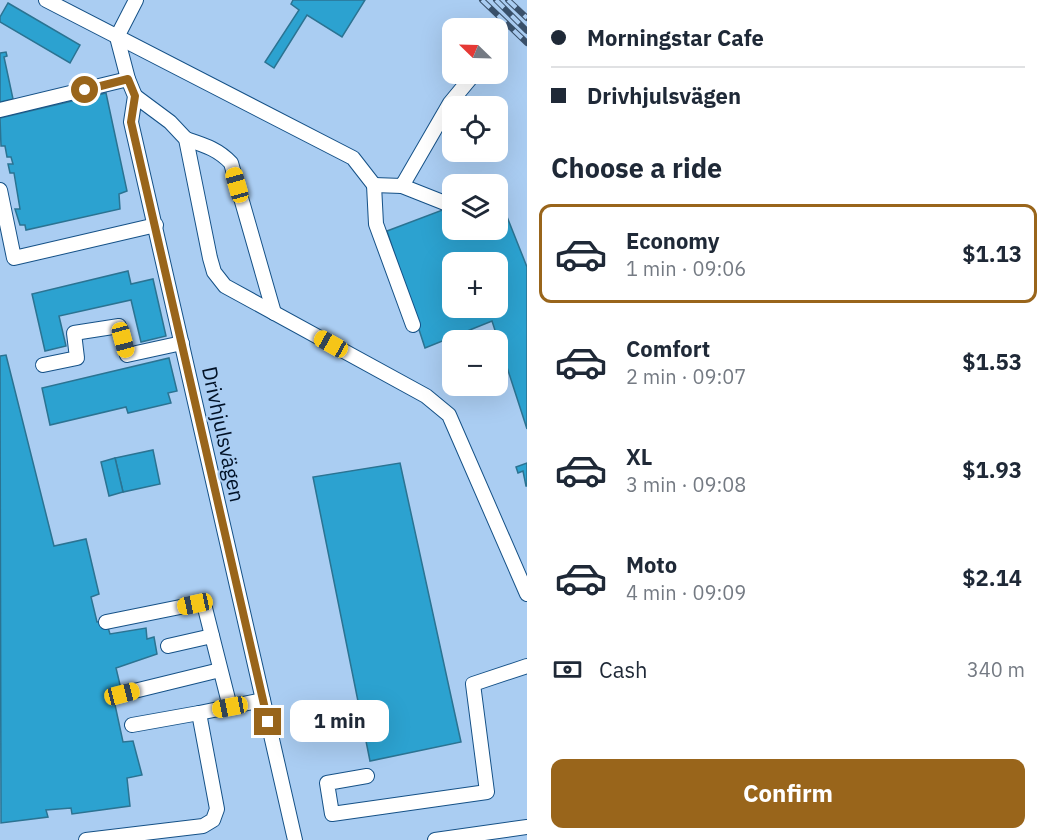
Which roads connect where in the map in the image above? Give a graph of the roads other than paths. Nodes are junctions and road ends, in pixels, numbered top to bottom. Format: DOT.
graph roads {
  1 [pos="46,0"];
  2 [pos="136,0"];
  3 [pos="117,38"];
  4 [pos="128,79"];
  5 [pos="466,84"];
  6 [pos="135,96"];
  7 [pos="0,110"];
  8 [pos="186,139"];
  9 [pos="374,185"];
  10 [pos="402,186"];
  11 [pos="0,190"];
  12 [pos="442,202"];
  13 [pos="156,225"];
  14 [pos="274,313"];
  15 [pos="413,325"];
  16 [pos="182,343"];
  17 [pos="43,365"];
  18 [pos="527,594"];
  19 [pos="106,622"];
  20 [pos="213,636"];
  21 [pos="168,646"];
  22 [pos="527,666"];
  23 [pos="220,670"];
  24 [pos="122,694"];
  25 [pos="263,700"];
  26 [pos="230,707"];
  27 [pos="199,713"];
  28 [pos="132,725"];
  29 [pos="367,776"];
  30 [pos="527,827"];
  31 [pos="473,837"];
  32 [pos="86,840"];
  33 [pos="295,840"];
  34 [pos="435,840"];
  1 -- 3 [label="street"];
  2 -- 3 [label="street"];
  3 -- 4 [label="street, Drivhjulsvägen"];
  3 -- 9 [label="street"];
  4 -- 6 [label="street, Drivhjulsvägen"];
  4 -- 7 [label="street"];
  5 -- 10 [label="street"];
  6 -- 8 [label="street"];
  6 -- 13 [label="street, Drivhjulsvägen"];
  8 -- 14 [label="street"];
  8 -- 14 [label="street"];
  9 -- 10 [label="street"];
  9 -- 15 [label="street"];
  10 -- 12 [label="street"];
  11 -- 13 [label="street"];
  13 -- 16 [label="street, Drivhjulsvägen"];
  14 -- 18 [label="street"];
  16 -- 17 [label="street"];
  16 -- 25 [label="street, Drivhjulsvägen"];
  19 -- 20 [label="street"];
  20 -- 21 [label="street"];
  20 -- 23 [label="street"];
  22 -- 29 [label="street"];
  23 -- 24 [label="street"];
  23 -- 26 [label="street"];
  25 -- 26 [label="street"];
  25 -- 33 [label="street, Drivhjulsvägen"];
  26 -- 27 [label="street"];
  27 -- 28 [label="street"];
  27 -- 32 [label="street"];
  30 -- 31 [label="street"];
  31 -- 34 [label="street"];
}
